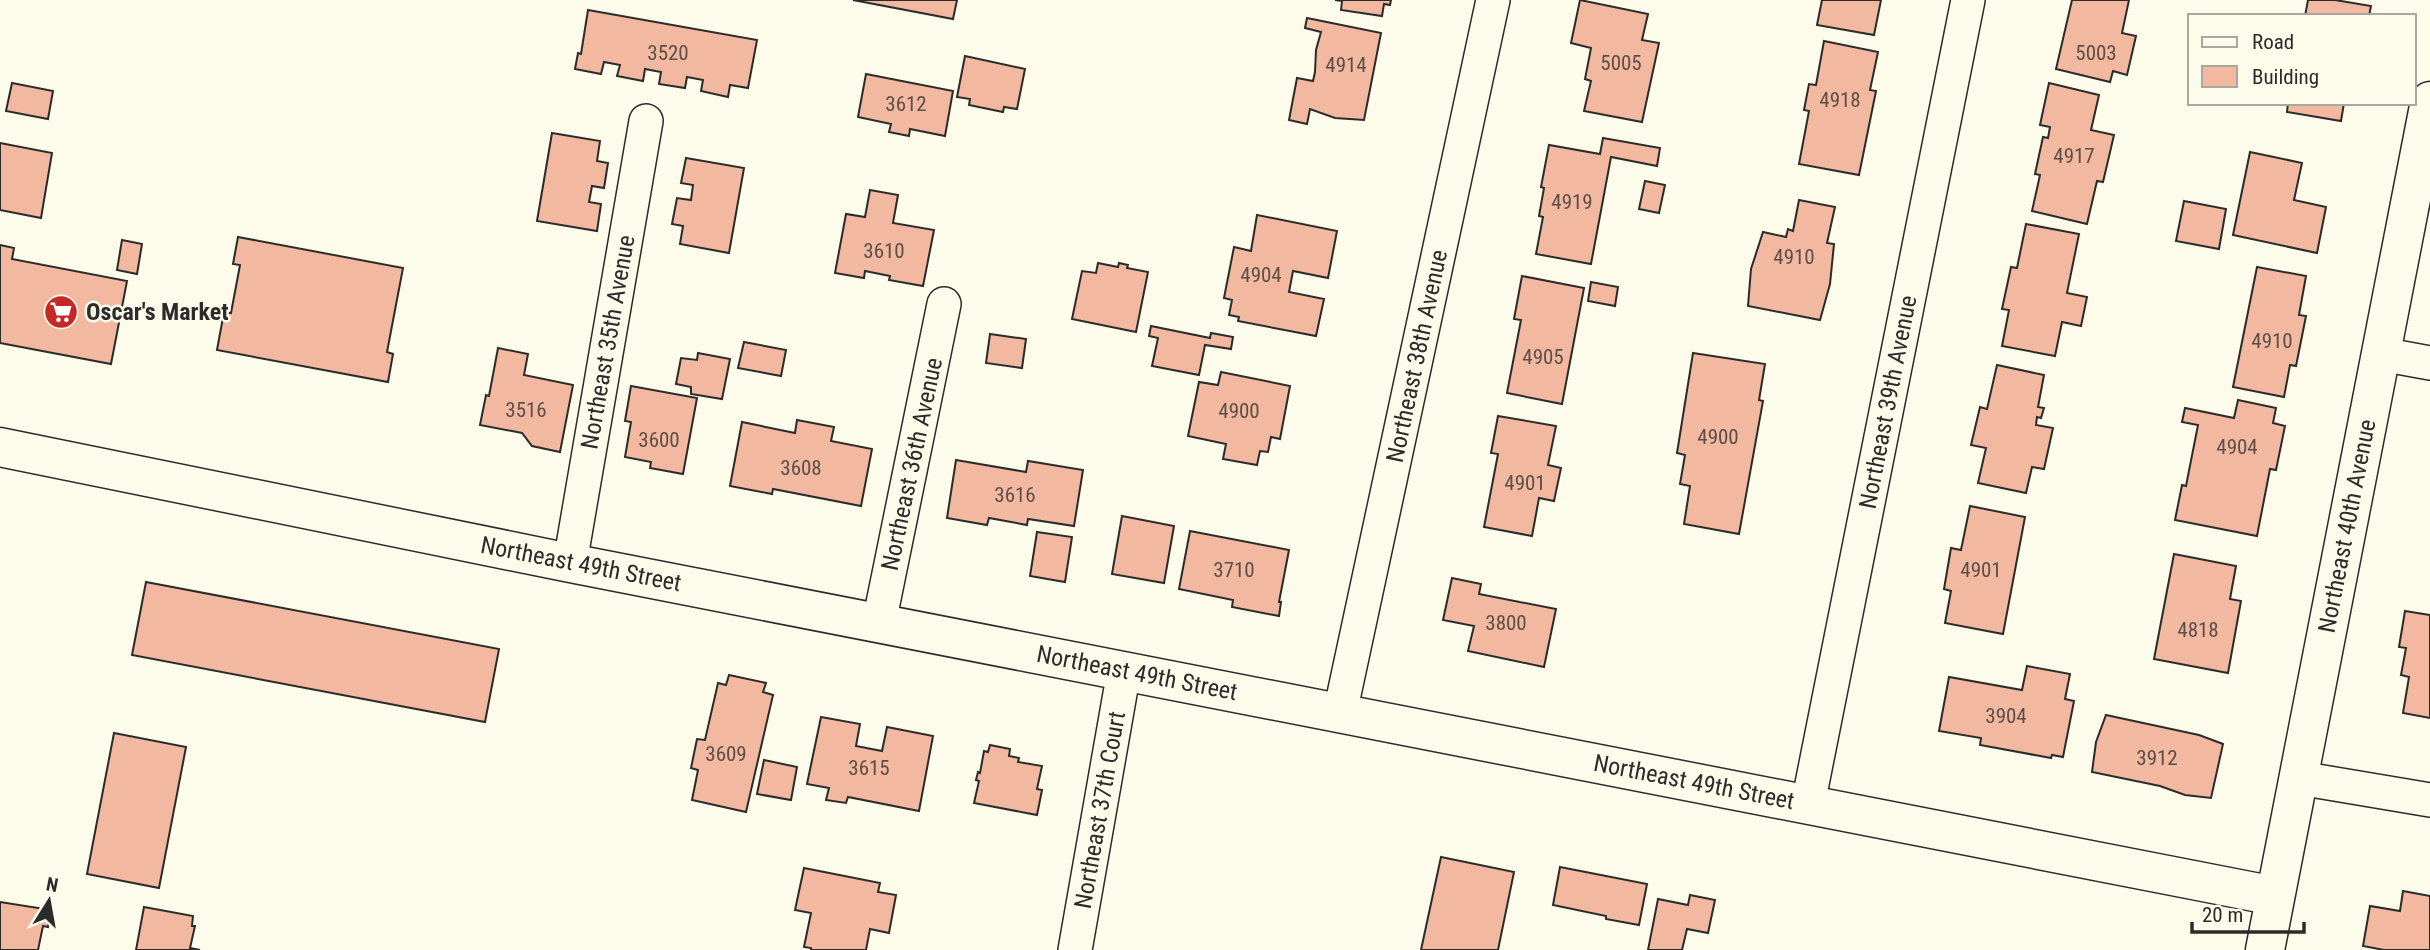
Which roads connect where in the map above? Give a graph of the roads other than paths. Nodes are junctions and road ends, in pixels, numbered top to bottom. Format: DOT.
graph roads {
  1 [pos="1493,0"];
  2 [pos="1968,0"];
  3 [pos="2430,101"];
  4 [pos="646,121"];
  5 [pos="944,304"];
  6 [pos="2381,354"];
  7 [pos="2430,363"];
  8 [pos="0,447"];
  9 [pos="570,562"];
  10 [pos="879,623"];
  11 [pos="1124,671"];
  12 [pos="1340,713"];
  13 [pos="2298,778"];
  14 [pos="2430,800"];
  15 [pos="1808,804"];
  16 [pos="2275,896"];
  17 [pos="1075,950"];
  18 [pos="2264,950"];
  1 -- 12 [label="street, Northeast 38th Avenue"];
  2 -- 15 [label="street, Northeast 39th Avenue"];
  3 -- 6 [label="street, Northeast 40th Avenue"];
  4 -- 9 [label="street, Northeast 35th Avenue"];
  5 -- 10 [label="street, Northeast 36th Avenue"];
  6 -- 7 [label="street"];
  6 -- 13 [label="street, Northeast 40th Avenue"];
  8 -- 9 [label="street, Northeast 49th Street"];
  9 -- 10 [label="street, Northeast 49th Street"];
  10 -- 11 [label="street, Northeast 49th Street"];
  11 -- 12 [label="street, Northeast 49th Street"];
  11 -- 17 [label="street, Northeast 37th Court"];
  12 -- 15 [label="street, Northeast 49th Street"];
  13 -- 14 [label="street"];
  13 -- 16 [label="street, Northeast 40th Avenue"];
  15 -- 16 [label="street, Northeast 49th Street"];
  16 -- 18 [label="street, Northeast 40th Avenue"];
}
